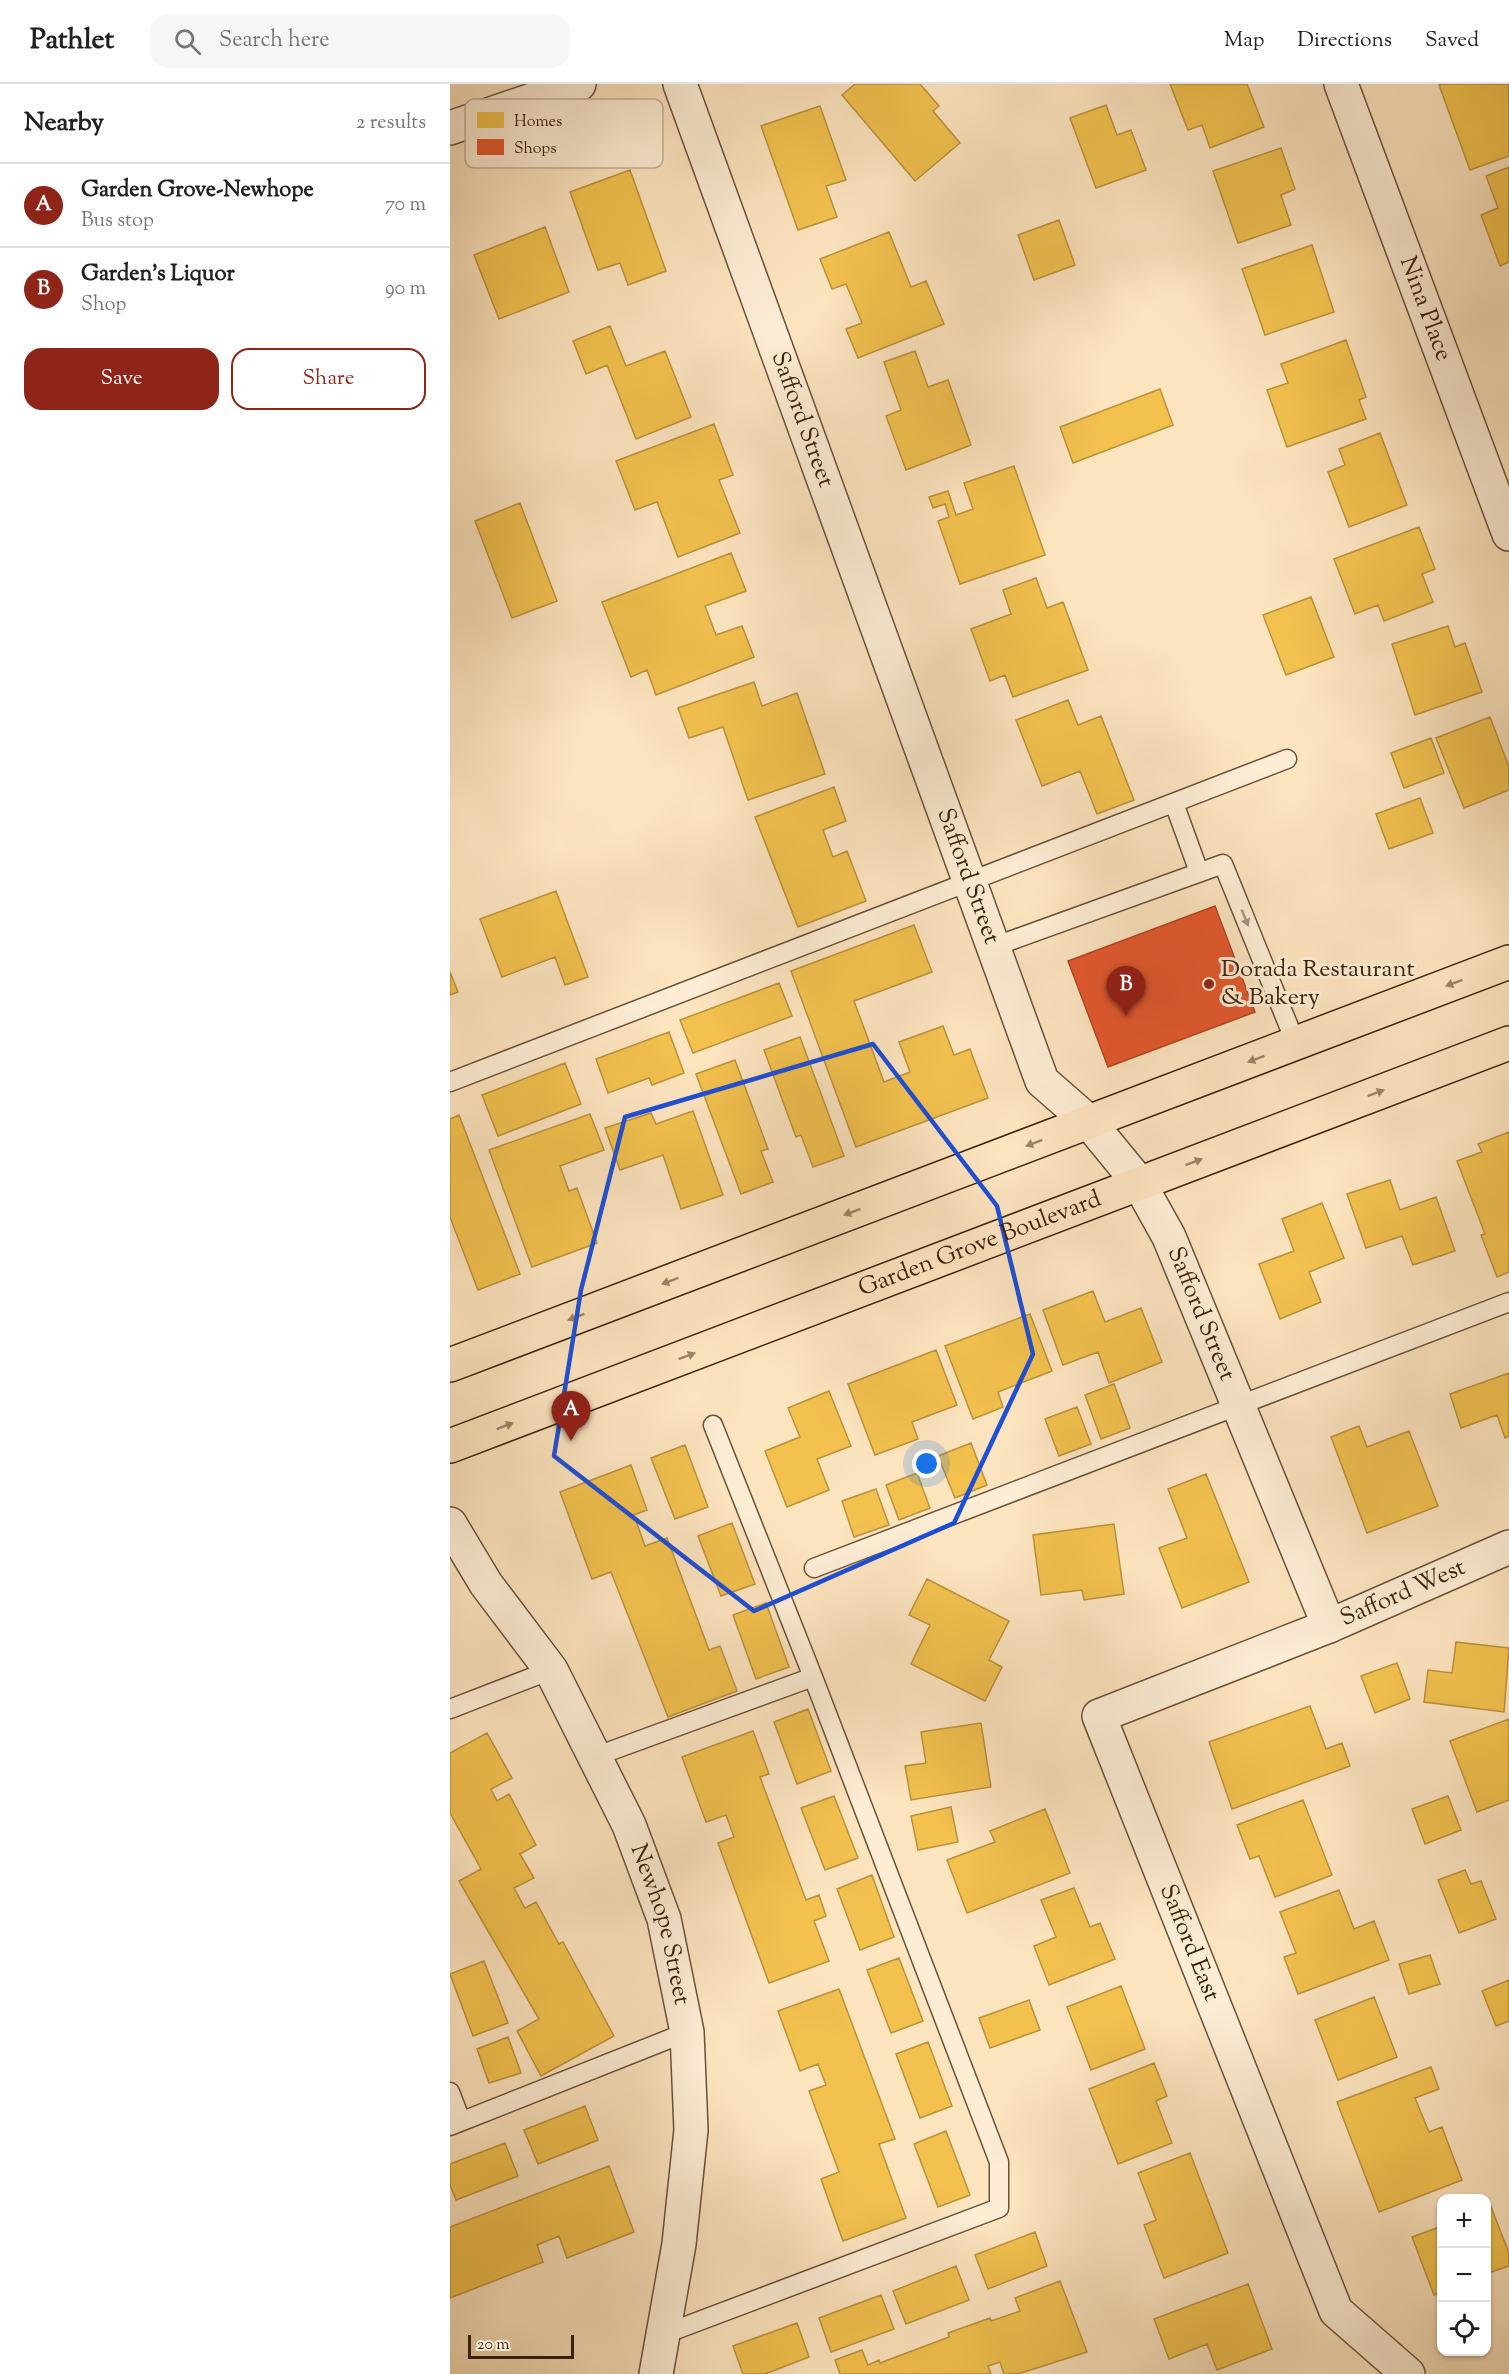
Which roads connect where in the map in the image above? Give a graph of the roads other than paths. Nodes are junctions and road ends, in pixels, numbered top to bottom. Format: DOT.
graph roads {
  1 [pos="579,84"];
  2 [pos="680,84"];
  3 [pos="1341,84"];
  4 [pos="535,99"];
  5 [pos="465,123"];
  6 [pos="450,128"];
  7 [pos="1509,534"];
  8 [pos="1287,759"];
  9 [pos="1174,803"];
  10 [pos="1199,872"];
  11 [pos="969,881"];
  12 [pos="993,947"];
  13 [pos="1509,962"];
  14 [pos="1296,1044"];
  15 [pos="1509,1044"];
  16 [pos="450,1082"];
  17 [pos="1089,1122"];
  18 [pos="1139,1183"];
  19 [pos="1509,1302"];
  20 [pos="450,1365"];
  21 [pos="1238,1403"];
  22 [pos="712,1425"];
  23 [pos="450,1446"];
  24 [pos="450,1524"];
  25 [pos="1509,1547"];
  26 [pos="814,1568"];
  27 [pos="1329,1626"];
  28 [pos="551,1670"];
  29 [pos="813,1677"];
  30 [pos="450,1709"];
  31 [pos="594,1756"];
  32 [pos="687,2032"];
  33 [pos="450,2092"];
  34 [pos="456,2124"];
  35 [pos="662,2335"];
  36 [pos="656,2374"];
  37 [pos="1408,2374"];
  1 -- 4 [label="street"];
  2 -- 11 [label="street, Safford Street"];
  3 -- 7 [label="street, Nina Place"];
  5 -- 6 [label="street"];
  8 -- 9 [label="lane"];
  9 -- 10 [label="lane"];
  9 -- 11 [label="lane"];
  10 -- 12 [label="lane"];
  10 -- 14 [label="lane, one-way"];
  11 -- 12 [label="street, Safford Street"];
  11 -- 16 [label="lane"];
  12 -- 17 [label="street, Safford Street"];
  13 -- 14 [label="main road, one-way"];
  14 -- 17 [label="main road, one-way"];
  18 -- 15 [label="main road, Garden Grove Boulevard, one-way"];
  17 -- 18 [label="street, Safford Street"];
  17 -- 20 [label="main road, one-way"];
  18 -- 21 [label="street, Safford Street"];
  23 -- 18 [label="main road, Garden Grove Boulevard, one-way"];
  19 -- 21 [label="lane"];
  21 -- 26 [label="lane"];
  21 -- 27 [label="street, Safford Street"];
  22 -- 29 [label="lane"];
  24 -- 28 [label="street, Newhope Street"];
  25 -- 27 [label="street, Safford West"];
  27 -- 37 [label="street, Safford East"];
  28 -- 30 [label="lane"];
  28 -- 31 [label="street, Newhope Street"];
  29 -- 31 [label="lane"];
  29 -- 35 [label="lane"];
  31 -- 32 [label="street, Newhope Street"];
  32 -- 34 [label="lane"];
  32 -- 35 [label="street, Newhope Street"];
  33 -- 34 [label="lane"];
  35 -- 36 [label="street, Newhope Street"];
}
